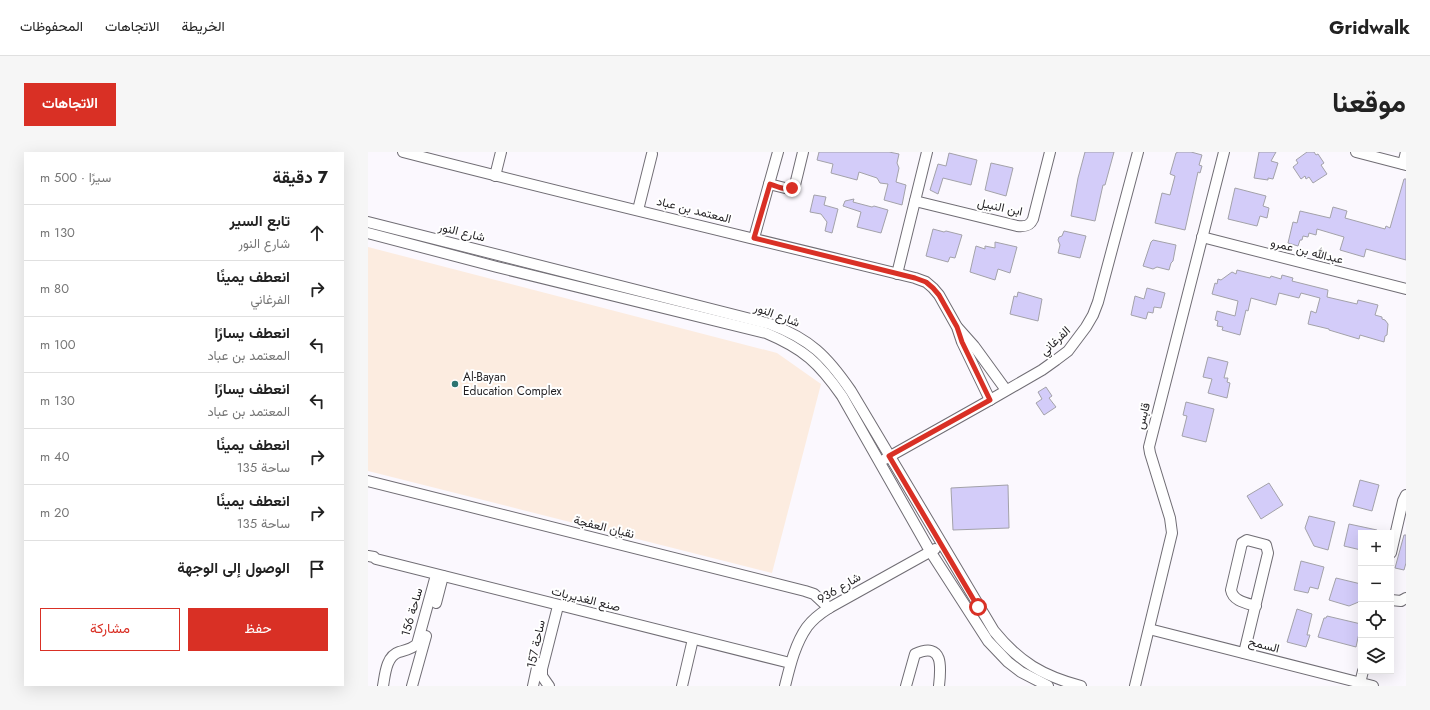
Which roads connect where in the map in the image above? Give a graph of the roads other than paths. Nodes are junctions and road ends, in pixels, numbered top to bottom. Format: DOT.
graph roads {
  1 [pos="403,152"];
  2 [pos="502,152"];
  3 [pos="778,152"];
  4 [pos="802,152"];
  5 [pos="927,152"];
  6 [pos="1050,152"];
  7 [pos="1138,152"];
  8 [pos="1224,152"];
  9 [pos="1356,152"];
  10 [pos="1406,152"];
  11 [pos="649,153"];
  12 [pos="1404,164"];
  13 [pos="495,176"];
  14 [pos="770,184"];
  15 [pos="915,201"];
  16 [pos="638,210"];
  17 [pos="368,222"];
  18 [pos="368,233"];
  19 [pos="754,238"];
  20 [pos="1202,238"];
  21 [pos="897,274"];
  22 [pos="582,276"];
  23 [pos="580,287"];
  24 [pos="1406,289"];
  25 [pos="957,327"];
  26 [pos="1006,390"];
  27 [pos="990,400"];
  28 [pos="889,456"];
  29 [pos="880,462"];
  30 [pos="368,481"];
  31 [pos="1406,495"];
  32 [pos="1394,540"];
  33 [pos="942,545"];
  34 [pos="930,551"];
  35 [pos="371,558"];
  36 [pos="440,576"];
  37 [pos="1406,598"];
  38 [pos="1394,600"];
  39 [pos="555,605"];
  40 [pos="1256,606"];
  41 [pos="828,608"];
  42 [pos="1149,629"];
  43 [pos="696,640"];
  44 [pos="403,651"];
  45 [pos="1244,653"];
  46 [pos="790,664"];
  47 [pos="418,665"];
  48 [pos="940,669"];
  49 [pos="1362,674"];
  50 [pos="1062,683"];
  51 [pos="1360,683"];
  52 [pos="383,686"];
  53 [pos="412,686"];
  54 [pos="532,686"];
  55 [pos="543,686"];
  56 [pos="548,686"];
  57 [pos="682,686"];
  58 [pos="688,686"];
  59 [pos="785,686"];
  60 [pos="906,686"];
  61 [pos="933,686"];
  62 [pos="939,686"];
  63 [pos="1048,686"];
  64 [pos="1081,686"];
  65 [pos="1135,686"];
  66 [pos="1373,686"];
  1 -- 13 [label="street, المعتمد بن عباد"];
  2 -- 13 [label="street"];
  3 -- 14 [label="street"];
  4 -- 14 [label="street"];
  5 -- 15 [label="street"];
  6 -- 15 [label="street, ابن النبيل"];
  7 -- 26 [label="street, الفرغاني"];
  8 -- 20 [label="street, قابس"];
  9 -- 12 [label="street"];
  10 -- 12 [label="street"];
  11 -- 16 [label="street"];
  13 -- 16 [label="street, المعتمد بن عباد"];
  14 -- 19 [label="street"];
  15 -- 21 [label="street"];
  16 -- 19 [label="street, المعتمد بن عباد"];
  17 -- 22 [label="street, شارع النور"];
  18 -- 23 [label="street, شارع النور"];
  19 -- 21 [label="street, المعتمد بن عباد"];
  20 -- 24 [label="street, عبدالله بن عمرو"];
  20 -- 42 [label="street, قابس"];
  21 -- 25 [label="street, المعتمد بن عباد"];
  22 -- 23 [label="street"];
  22 -- 28 [label="street, شارع النور"];
  23 -- 29 [label="street, شارع النور"];
  25 -- 26 [label="street, المعتمد بن عباد"];
  25 -- 27 [label="street, المعتمد بن عباد"];
  26 -- 27 [label="street, الفرغاني"];
  27 -- 28 [label="street, الفرغاني"];
  28 -- 29 [label="street, الفرغاني"];
  28 -- 33 [label="street, شارع النور"];
  29 -- 34 [label="street, شارع النور"];
  30 -- 41 [label="street, نقيان العفجة"];
  31 -- 32 [label="street"];
  33 -- 34 [label="street, شارع 936"];
  33 -- 50 [label="street, شارع النور"];
  34 -- 41 [label="street, شارع 936"];
  34 -- 63 [label="street, شارع النور"];
  35 -- 36 [label="street, صنع الغديريات"];
  36 -- 39 [label="street, صنع الغديريات"];
  36 -- 44 [label="street, ساحة 156"];
  36 -- 47 [label="street, ساحة 156"];
  37 -- 38 [label="street"];
  39 -- 43 [label="street, صنع الغديريات"];
  39 -- 54 [label="street, ساحة 157"];
  39 -- 56 [label="street, ساحة 157"];
  40 -- 40 [label="street"];
  40 -- 45 [label="street"];
  41 -- 46 [label="street, شارع 936"];
  42 -- 45 [label="street, السمح"];
  42 -- 65 [label="street, قابس"];
  43 -- 46 [label="street, صنع الغديريات"];
  43 -- 57 [label="street"];
  43 -- 58 [label="street"];
  44 -- 47 [label="street"];
  44 -- 52 [label="street, ساحة 156"];
  45 -- 51 [label="street, السمح"];
  46 -- 59 [label="street, شارع 936"];
  47 -- 53 [label="street, ساحة 156"];
  48 -- 60 [label="street"];
  48 -- 61 [label="street"];
  48 -- 62 [label="street"];
  49 -- 51 [label="street"];
  50 -- 64 [label="street, شارع النور"];
  51 -- 66 [label="street, السمح"];
  55 -- 56 [label="street"];
}
